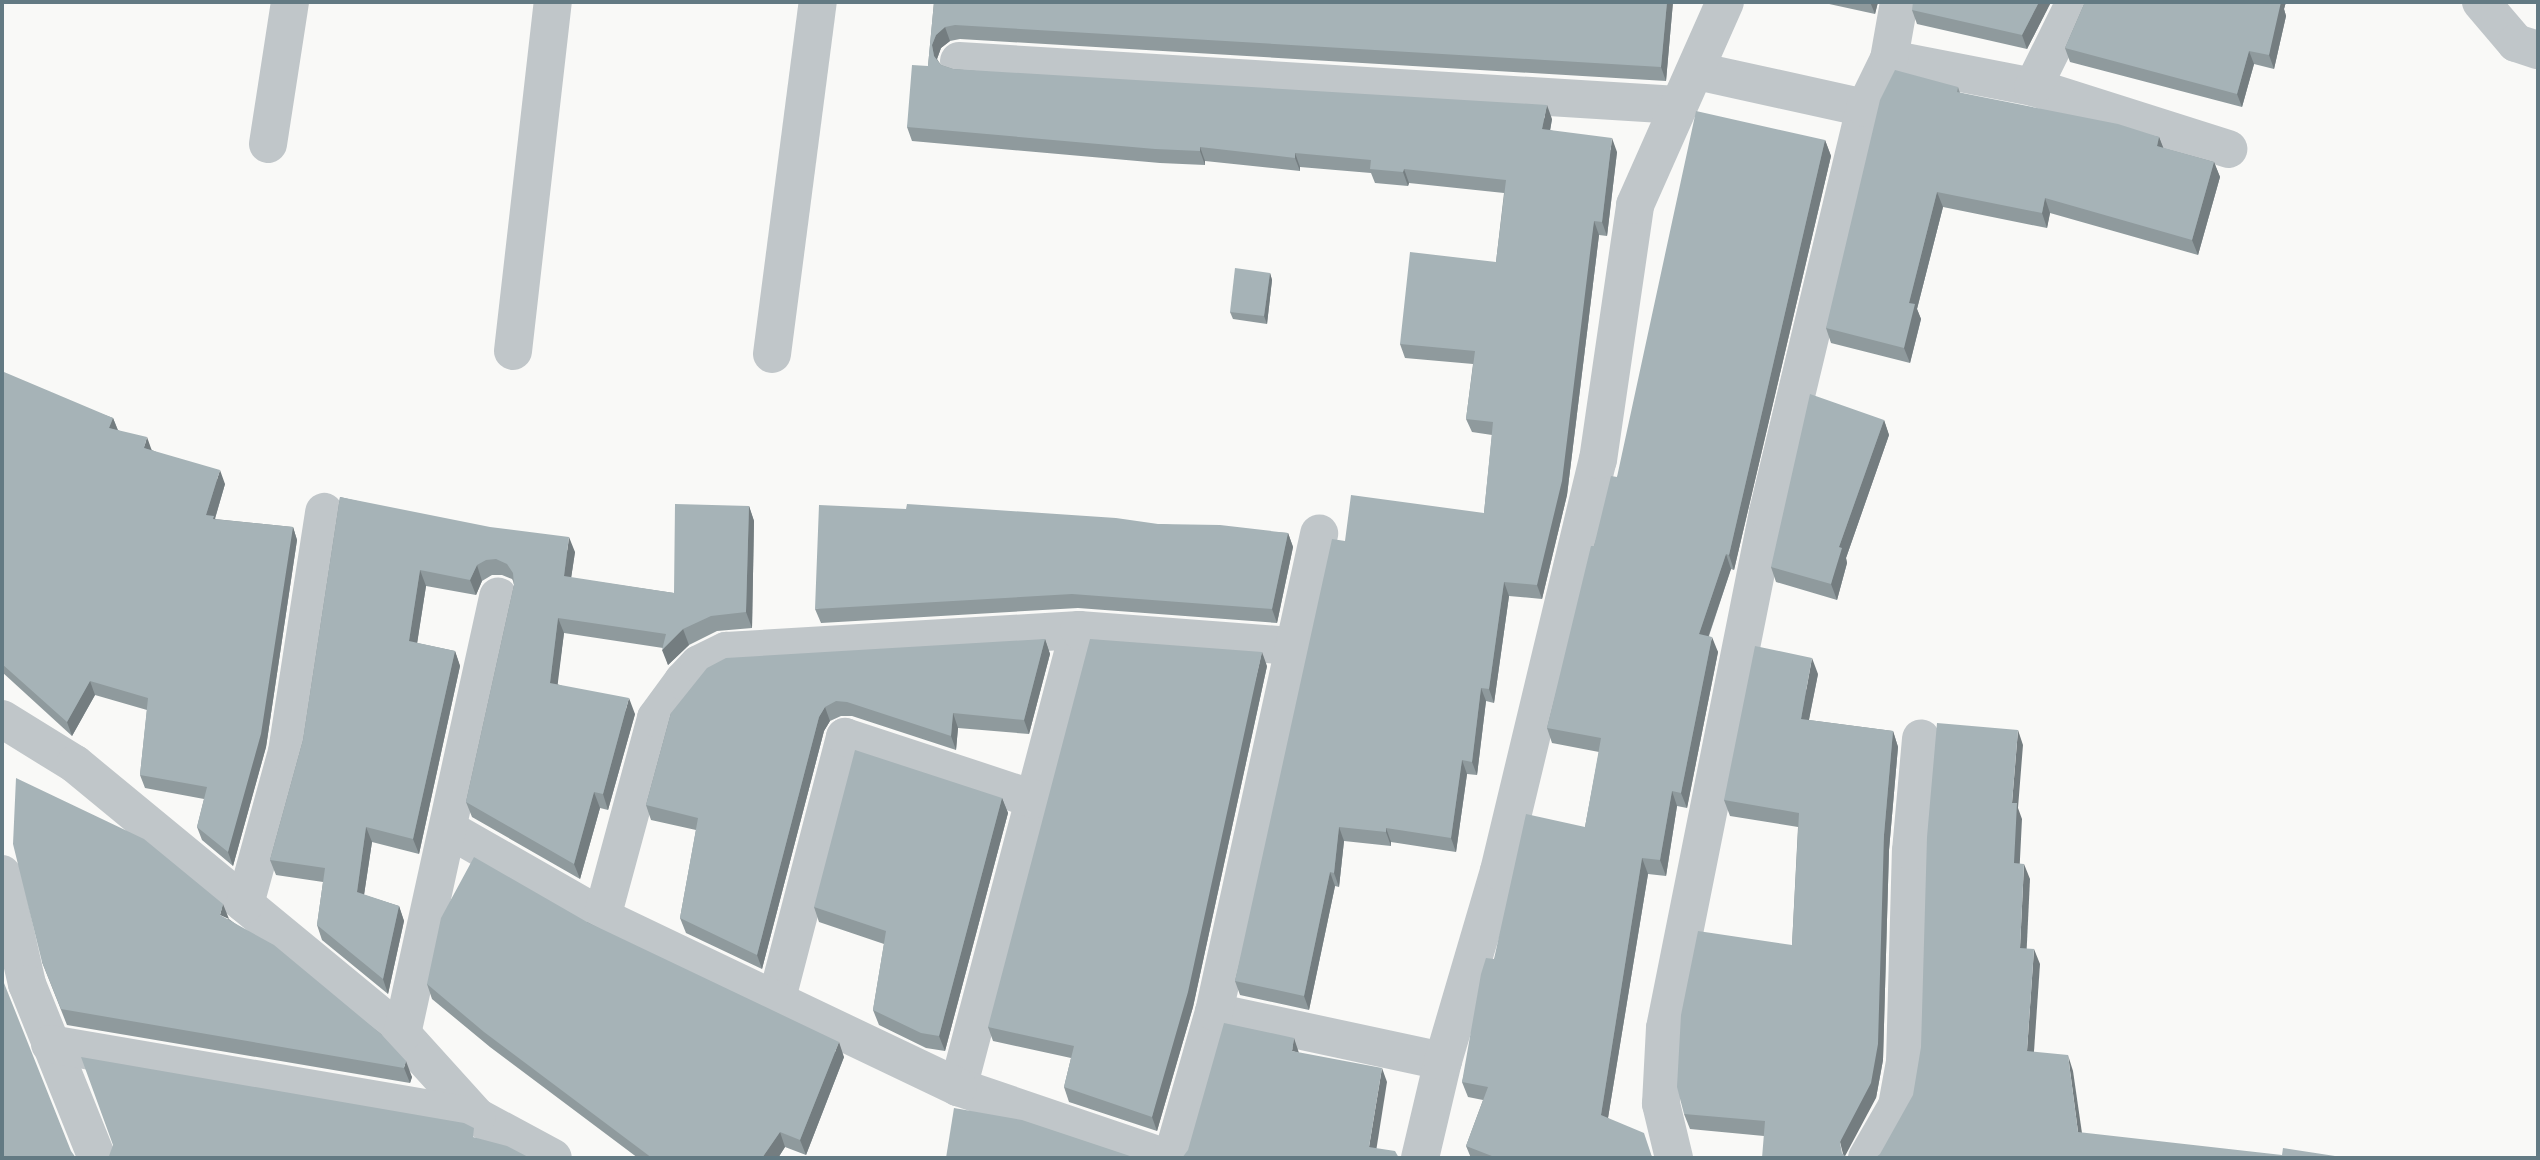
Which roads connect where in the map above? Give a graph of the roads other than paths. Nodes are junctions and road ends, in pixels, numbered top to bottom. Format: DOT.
graph roads {
  1 [pos="290,2"];
  2 [pos="554,2"];
  3 [pos="818,2"];
  4 [pos="1725,2"];
  5 [pos="1899,2"];
  6 [pos="2075,2"];
  7 [pos="2481,2"];
  8 [pos="2538,50"];
  9 [pos="1889,59"];
  10 [pos="959,61"];
  11 [pos="1697,71"];
  12 [pos="2033,87"];
  13 [pos="1678,105"];
  14 [pos="1865,108"];
  15 [pos="268,144"];
  16 [pos="2228,149"];
  17 [pos="513,351"];
  18 [pos="772,354"];
  19 [pos="324,512"];
  20 [pos="1319,533"];
  21 [pos="498,596"];
  22 [pos="1079,630"];
  23 [pos="1293,646"];
  24 [pos="2,719"];
  25 [pos="1921,738"];
  26 [pos="1034,799"];
  27 [pos="448,829"];
  28 [pos="2,874"];
  29 [pos="245,904"];
  30 [pos="602,916"];
  31 [pos="776,1002"];
  32 [pos="1214,1012"];
  33 [pos="402,1034"];
  34 [pos="50,1044"];
  35 [pos="1443,1061"];
  36 [pos="958,1087"];
  37 [pos="477,1117"];
  38 [pos="97,1158"];
  39 [pos="553,1158"];
  40 [pos="1170,1158"];
  41 [pos="1420,1158"];
  42 [pos="1674,1158"];
  43 [pos="1867,1158"];
  1 -- 15 [label="street"];
  2 -- 17 [label="street"];
  3 -- 18 [label="street"];
  4 -- 11 [label="street"];
  5 -- 9 [label="street"];
  6 -- 12 [label="street"];
  7 -- 8 [label="street"];
  9 -- 12 [label="street"];
  9 -- 14 [label="street"];
  10 -- 13 [label="street"];
  11 -- 13 [label="street"];
  11 -- 14 [label="street"];
  12 -- 16 [label="street"];
  13 -- 35 [label="street"];
  14 -- 42 [label="street"];
  19 -- 29 [label="street"];
  20 -- 23 [label="street"];
  21 -- 27 [label="street"];
  22 -- 23 [label="street"];
  22 -- 26 [label="street"];
  22 -- 30 [label="street"];
  23 -- 32 [label="street"];
  24 -- 29 [label="street"];
  25 -- 43 [label="street"];
  26 -- 31 [label="street"];
  26 -- 36 [label="street"];
  27 -- 30 [label="street"];
  27 -- 33 [label="street"];
  28 -- 34 [label="street"];
  29 -- 33 [label="street"];
  30 -- 31 [label="street"];
  31 -- 36 [label="street"];
  32 -- 35 [label="street"];
  32 -- 40 [label="street"];
  33 -- 37 [label="street"];
  34 -- 37 [label="street"];
  34 -- 38 [label="street"];
  35 -- 41 [label="street"];
  36 -- 40 [label="street"];
  37 -- 39 [label="street"];
}
